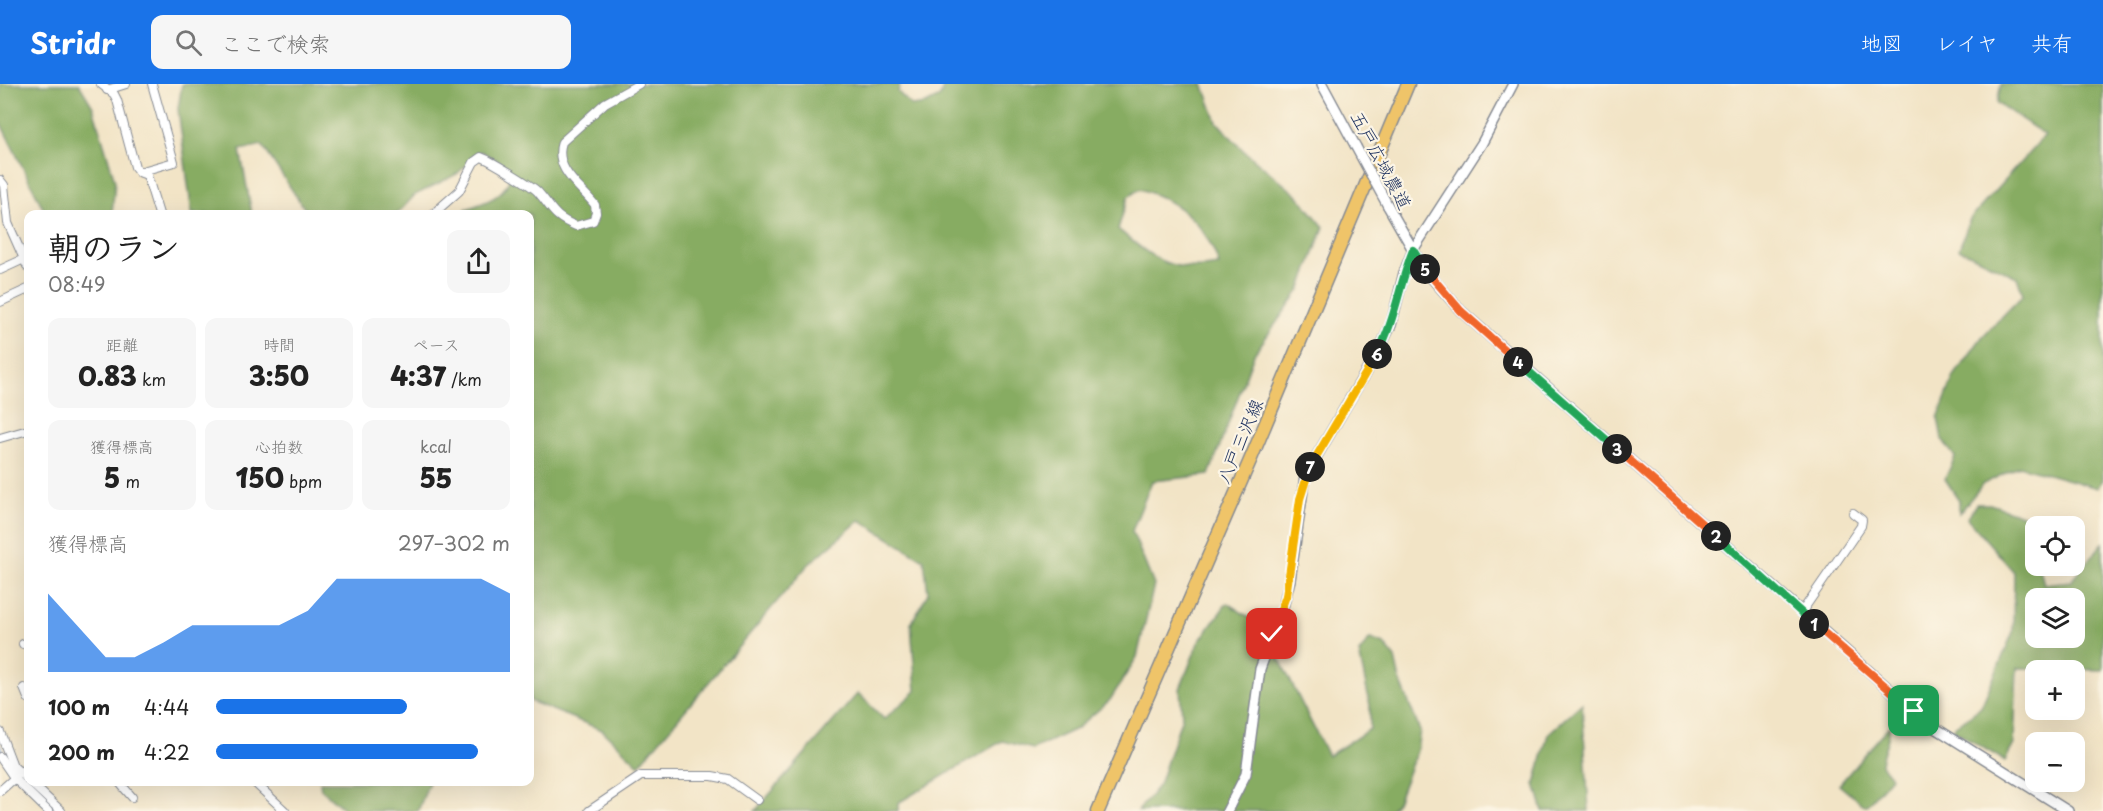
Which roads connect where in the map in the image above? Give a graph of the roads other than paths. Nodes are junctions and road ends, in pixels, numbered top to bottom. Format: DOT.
graph roads {
  1 [pos="126,84"];
  2 [pos="152,84"];
  3 [pos="639,84"];
  4 [pos="1322,84"];
  5 [pos="1408,84"];
  6 [pos="1513,84"];
  7 [pos="104,87"];
  8 [pos="139,172"];
  9 [pos="0,180"];
  10 [pos="158,210"];
  11 [pos="438,210"];
  12 [pos="1413,250"];
  13 [pos="24,259"];
  14 [pos="0,270"];
  15 [pos="24,291"];
  16 [pos="0,302"];
  17 [pos="24,431"];
  18 [pos="0,438"];
  19 [pos="1853,513"];
  20 [pos="1802,613"];
  21 [pos="0,732"];
  22 [pos="0,757"];
  23 [pos="24,770"];
  24 [pos="17,777"];
  25 [pos="24,782"];
  26 [pos="24,785"];
  27 [pos="25,786"];
  28 [pos="29,786"];
  29 [pos="122,786"];
  30 [pos="258,786"];
  31 [pos="0,791"];
  32 [pos="132,797"];
  33 [pos="758,800"];
  34 [pos="48,811"];
  35 [pos="61,811"];
  36 [pos="285,811"];
  37 [pos="589,811"];
  38 [pos="1098,811"];
  39 [pos="1227,811"];
  40 [pos="2068,811"];
  1 -- 7 [label="street"];
  2 -- 8 [label="street"];
  3 -- 11 [label="street"];
  4 -- 12 [label="street, 五戸広域農道, bridge"];
  5 -- 38 [label="main road, 八戸三沢線"];
  6 -- 12 [label="street"];
  7 -- 8 [label="street"];
  8 -- 10 [label="street"];
  9 -- 13 [label="street"];
  12 -- 20 [label="street, 五戸広域農道"];
  12 -- 39 [label="street"];
  13 -- 14 [label="street"];
  15 -- 16 [label="street"];
  17 -- 18 [label="street"];
  19 -- 20 [label="street"];
  20 -- 40 [label="street, 五戸広域農道"];
  21 -- 24 [label="street"];
  22 -- 24 [label="street"];
  23 -- 24 [label="street"];
  24 -- 25 [label="street"];
  24 -- 26 [label="street"];
  24 -- 31 [label="street"];
  27 -- 34 [label="street"];
  28 -- 35 [label="street"];
  29 -- 32 [label="street"];
  30 -- 36 [label="street"];
  33 -- 37 [label="street"];
}
